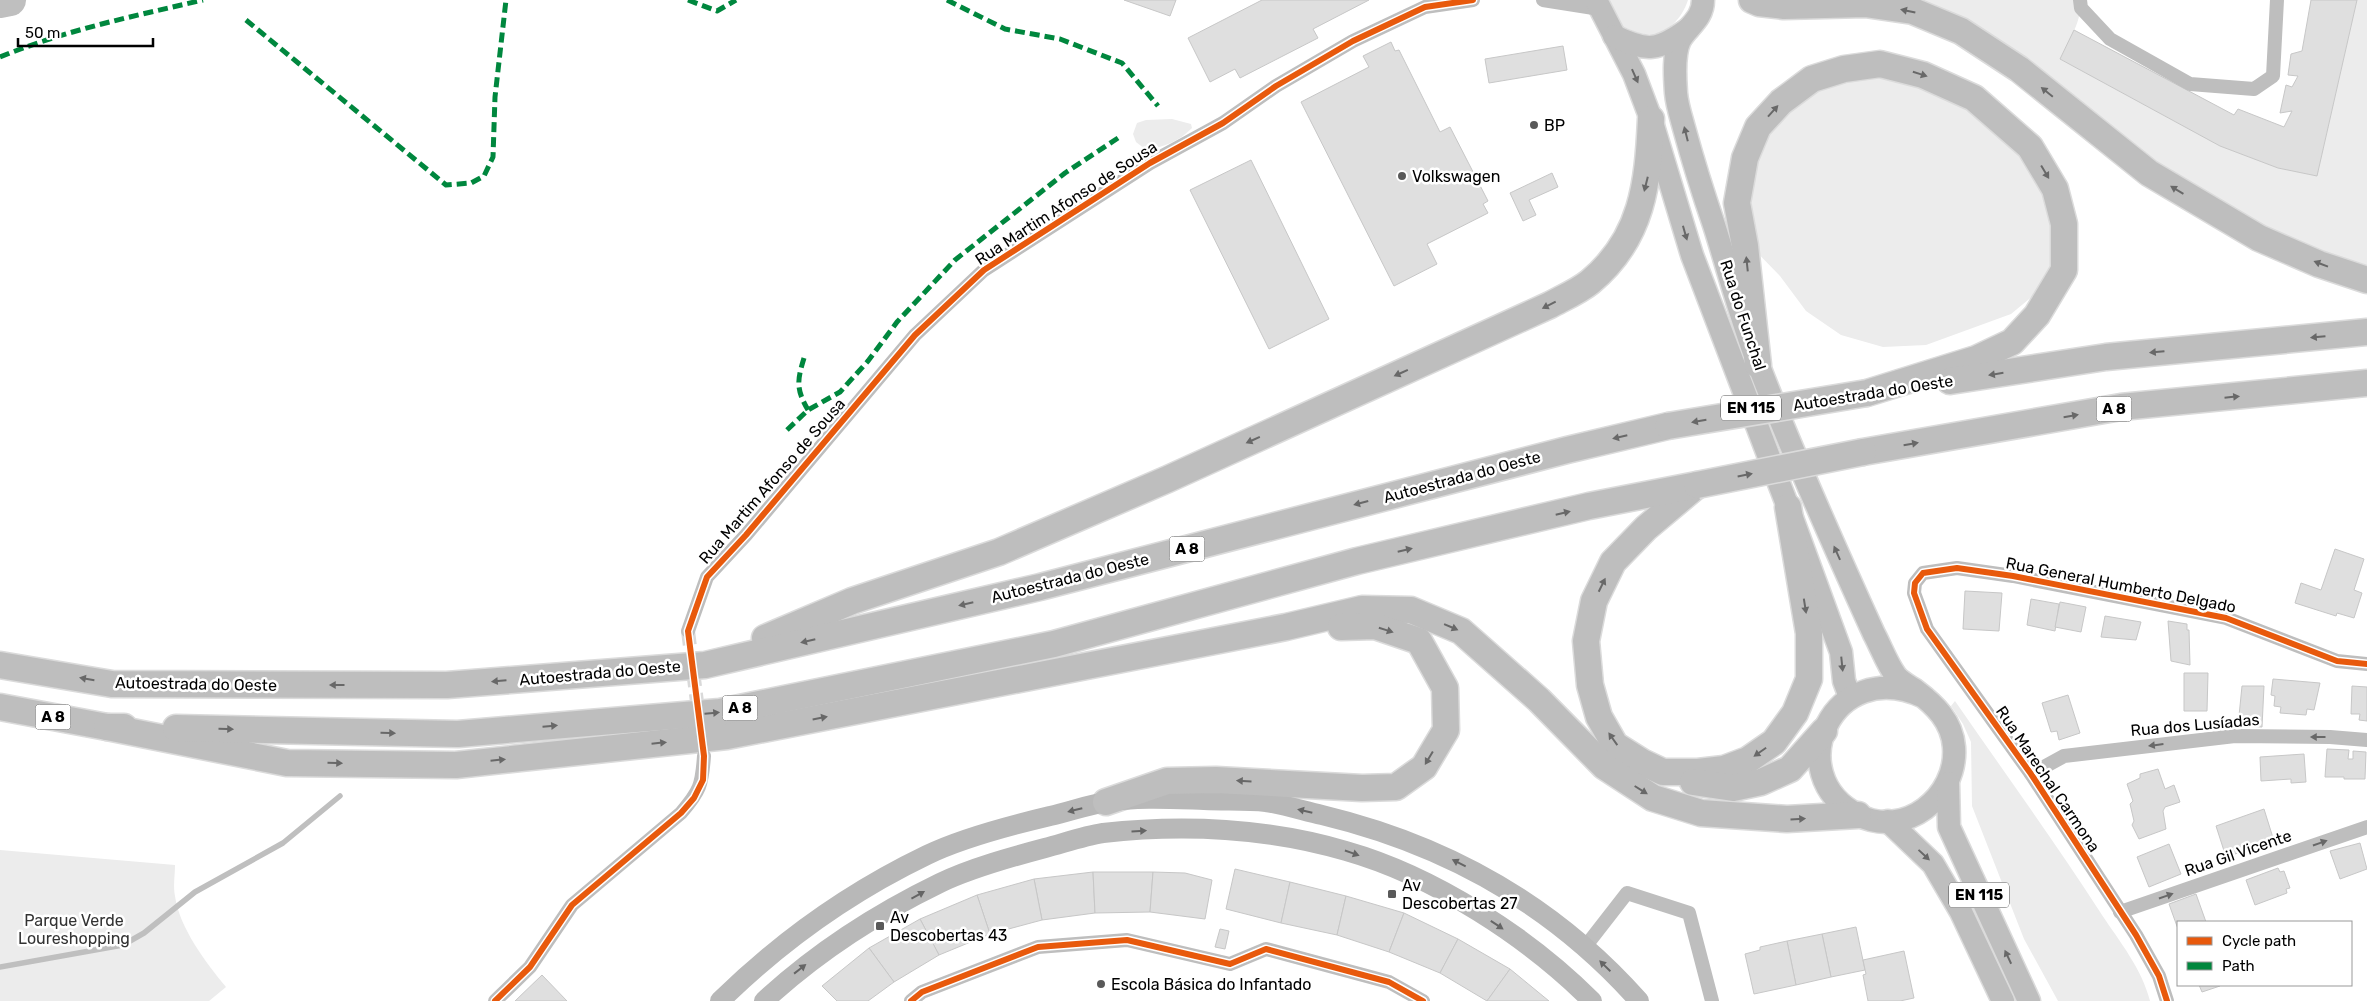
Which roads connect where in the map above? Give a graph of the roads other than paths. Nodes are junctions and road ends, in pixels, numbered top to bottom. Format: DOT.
graph roads {
  1 [pos="1472,0"];
  2 [pos="1543,0"];
  3 [pos="1703,0"];
  4 [pos="1752,0"];
  5 [pos="2080,0"];
  6 [pos="2277,0"];
  7 [pos="1598,5"];
  8 [pos="1695,24"];
  9 [pos="1614,36"];
  10 [pos="1652,119"];
  11 [pos="2367,280"];
  12 [pos="2367,332"];
  13 [pos="1758,364"];
  14 [pos="2367,384"];
  15 [pos="1868,393"];
  16 [pos="1697,485"];
  17 [pos="1788,506"];
  18 [pos="1923,573"];
  19 [pos="1286,627"];
  20 [pos="688,630"];
  21 [pos="2367,664"];
  22 [pos="0,665"];
  23 [pos="705,665"];
  24 [pos="1850,697"];
  25 [pos="1924,697"];
  26 [pos="0,707"];
  27 [pos="107,727"];
  28 [pos="1824,731"];
  29 [pos="2367,740"];
  30 [pos="704,756"];
  31 [pos="1663,772"];
  32 [pos="2031,774"];
  33 [pos="1948,783"];
  34 [pos="1106,802"];
  35 [pos="1858,815"];
  36 [pos="1336,819"];
  37 [pos="1888,821"];
  38 [pos="2367,827"];
  39 [pos="1330,847"];
  40 [pos="2120,912"];
  41 [pos="1585,947"];
  42 [pos="495,1001"];
  43 [pos="720,1001"];
  44 [pos="764,1001"];
  45 [pos="911,1001"];
  46 [pos="1423,1001"];
  47 [pos="1592,1001"];
  48 [pos="1639,1001"];
  49 [pos="1712,1001"];
  50 [pos="2003,1001"];
  51 [pos="2029,1001"];
  52 [pos="2167,1001"];
  1 -- 20 [label="street, Rua Martim Afonso de Sousa"];
  2 -- 7 [label="street"];
  3 -- 8 [label="main road, Rua do Funchal"];
  11 -- 4 [label="highway, one-way"];
  5 -- 6 [label="street"];
  7 -- 9 [label="main road, Rua do Funchal"];
  8 -- 9 [label="main road"];
  13 -- 8 [label="main road, Rua do Funchal / EN 115, one-way"];
  9 -- 10 [label="main road, Rua do Funchal / EN 115, one-way"];
  10 -- 17 [label="main road, Rua do Funchal / EN 115, one-way"];
  10 -- 23 [label="highway, one-way"];
  12 -- 15 [label="highway, Autoestrada do Oeste / A 8, one-way"];
  13 -- 15 [label="highway, one-way"];
  25 -- 13 [label="main road, Rua do Funchal / EN 115, one-way"];
  16 -- 14 [label="highway, A 8, one-way, bridge"];
  15 -- 23 [label="highway, Autoestrada do Oeste / A 8, one-way, bridge"];
  27 -- 16 [label="highway, A 8, one-way"];
  31 -- 16 [label="highway, one-way"];
  17 -- 24 [label="main road, Rua do Funchal / EN 115, one-way"];
  17 -- 31 [label="highway, one-way"];
  18 -- 21 [label="street, Rua General Humberto Delgado"];
  18 -- 32 [label="street, Rua Marechal Carmona"];
  27 -- 19 [label="highway, one-way"];
  19 -- 34 [label="highway, one-way"];
  19 -- 35 [label="highway, one-way"];
  23 -- 22 [label="highway, Autoestrada do Oeste / A 8, one-way"];
  24 -- 25 [label="main road, Rua do Funchal"];
  24 -- 28 [label="main road, Rua do Funchal"];
  25 -- 33 [label="main road, Rua do Funchal"];
  26 -- 27 [label="highway, A 8"];
  28 -- 31 [label="highway"];
  28 -- 35 [label="main road, Rua do Funchal"];
  29 -- 32 [label="street, Rua dos Lusíadas, one-way"];
  30 -- 42 [label="street"];
  32 -- 40 [label="street, Rua Marechal Carmona"];
  33 -- 37 [label="main road, Rua do Funchal"];
  51 -- 33 [label="main road, Rua do Funchal / EN 115, one-way"];
  36 -- 34 [label="main road, one-way"];
  34 -- 43 [label="main road, one-way"];
  35 -- 37 [label="main road, Rua do Funchal"];
  36 -- 39 [label="main road"];
  41 -- 36 [label="main road, one-way"];
  37 -- 50 [label="main road, EN 115, one-way"];
  40 -- 38 [label="street, Rua Gil Vicente, one-way"];
  44 -- 39 [label="main road, one-way"];
  39 -- 47 [label="main road, one-way"];
  40 -- 52 [label="street, Rua Marechal Carmona"];
  48 -- 41 [label="main road, one-way"];
  41 -- 49 [label="street"];
  45 -- 46 [label="street"];
}
